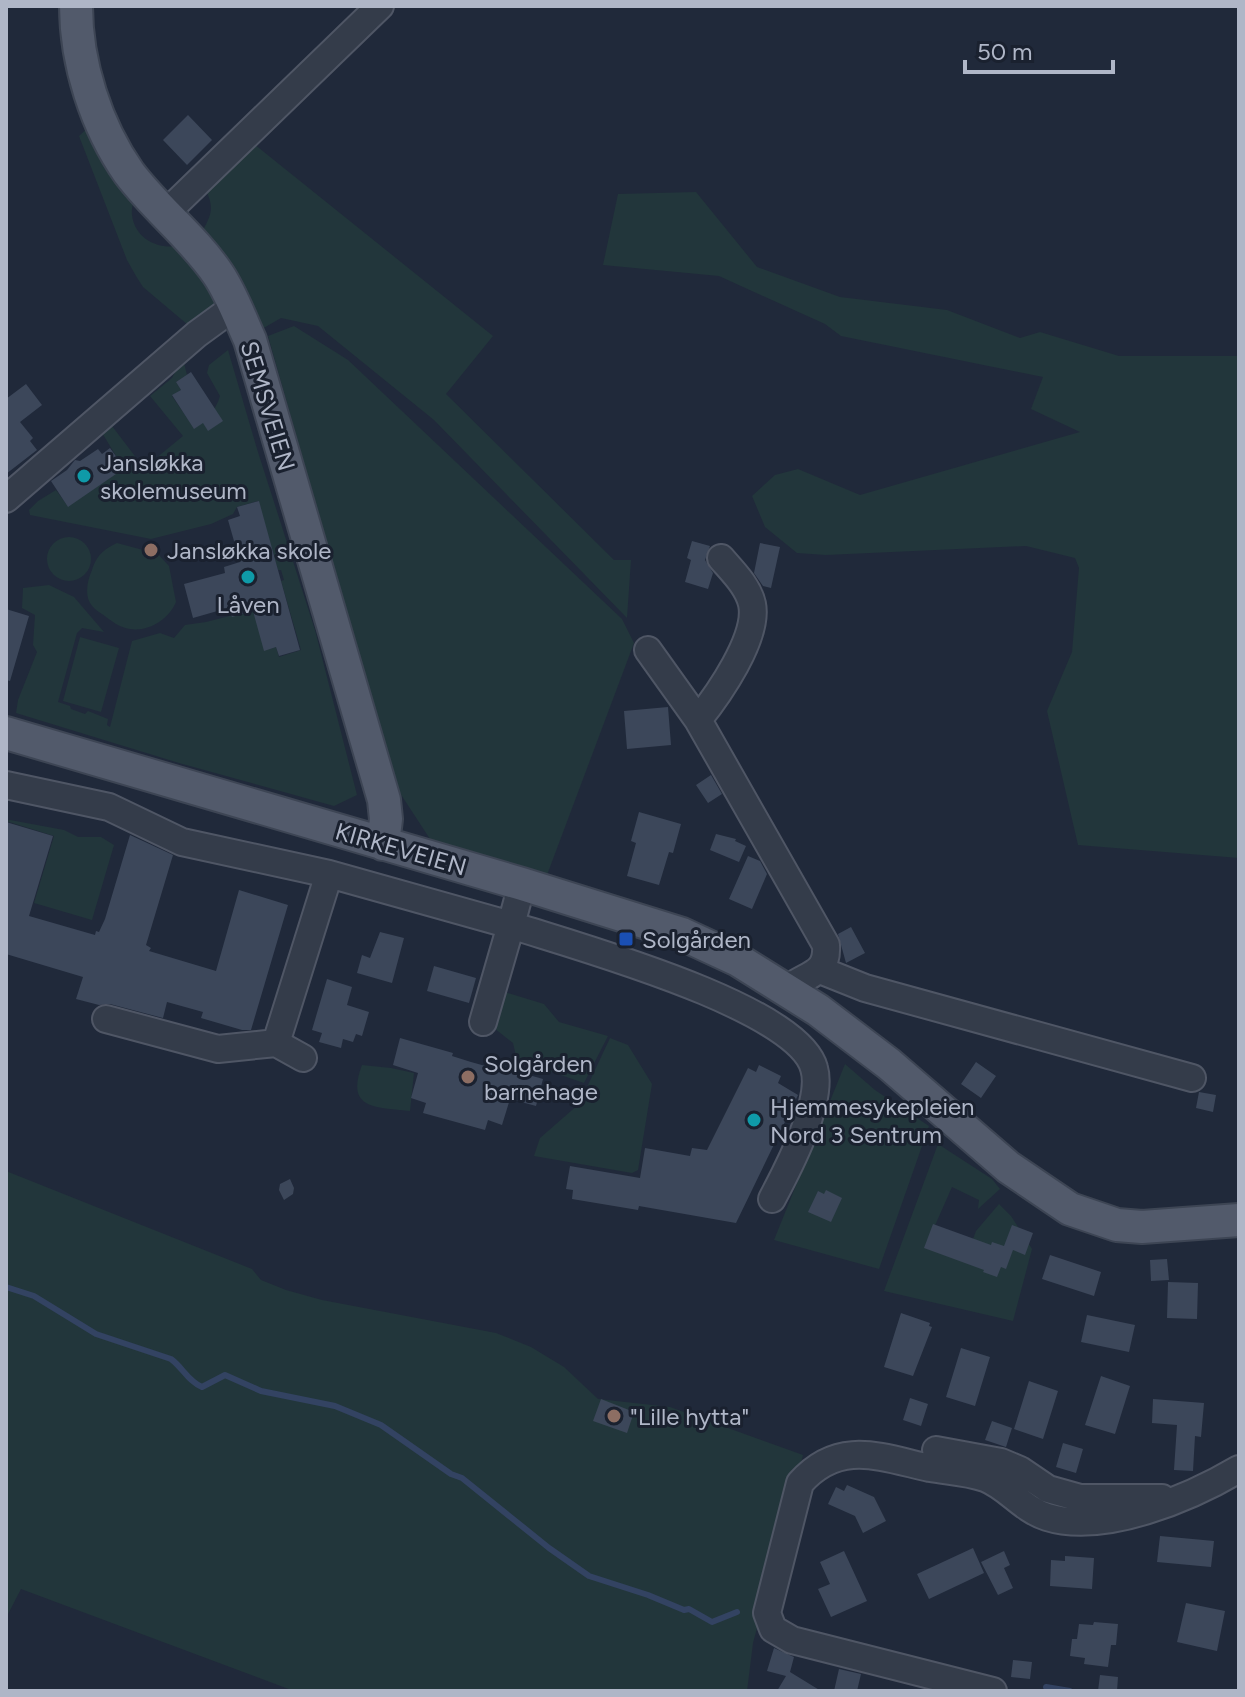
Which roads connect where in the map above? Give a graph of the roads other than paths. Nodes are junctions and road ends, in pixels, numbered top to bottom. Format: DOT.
graph roads {
  1 [pos="76,6"];
  2 [pos="380,6"];
  3 [pos="166,213"];
  4 [pos="234,307"];
  5 [pos="6,499"];
  6 [pos="721,558"];
  7 [pos="648,650"];
  8 [pos="698,720"];
  9 [pos="6,733"];
  10 [pos="6,785"];
  11 [pos="383,844"];
  12 [pos="329,874"];
  13 [pos="522,884"];
  14 [pos="511,925"];
  15 [pos="820,970"];
  16 [pos="787,989"];
  17 [pos="106,1019"];
  18 [pos="483,1022"];
  19 [pos="276,1043"];
  20 [pos="303,1058"];
  21 [pos="1192,1078"];
  22 [pos="772,1199"];
  23 [pos="1239,1220"];
  24 [pos="936,1450"];
  25 [pos="1239,1469"];
  26 [pos="1178,1498"];
  27 [pos="993,1691"];
  1 -- 3 [label="main road, SEMSVEIEN"];
  2 -- 3 [label="street"];
  3 -- 4 [label="main road, SEMSVEIEN"];
  4 -- 5 [label="street"];
  4 -- 11 [label="main road, SEMSVEIEN"];
  6 -- 8 [label="street"];
  7 -- 8 [label="street"];
  8 -- 15 [label="street"];
  9 -- 11 [label="main road, KIRKEVEIEN"];
  10 -- 12 [label="street"];
  11 -- 13 [label="main road, KIRKEVEIEN"];
  12 -- 14 [label="street"];
  12 -- 19 [label="street"];
  13 -- 14 [label="street"];
  13 -- 16 [label="main road, KIRKEVEIEN"];
  14 -- 18 [label="street"];
  14 -- 22 [label="street"];
  15 -- 16 [label="street"];
  15 -- 21 [label="street"];
  16 -- 23 [label="main road, KIRKEVEIEN"];
  17 -- 19 [label="street"];
  19 -- 20 [label="street"];
  24 -- 26 [label="street"];
  25 -- 26 [label="street"];
  26 -- 27 [label="street"];
}
